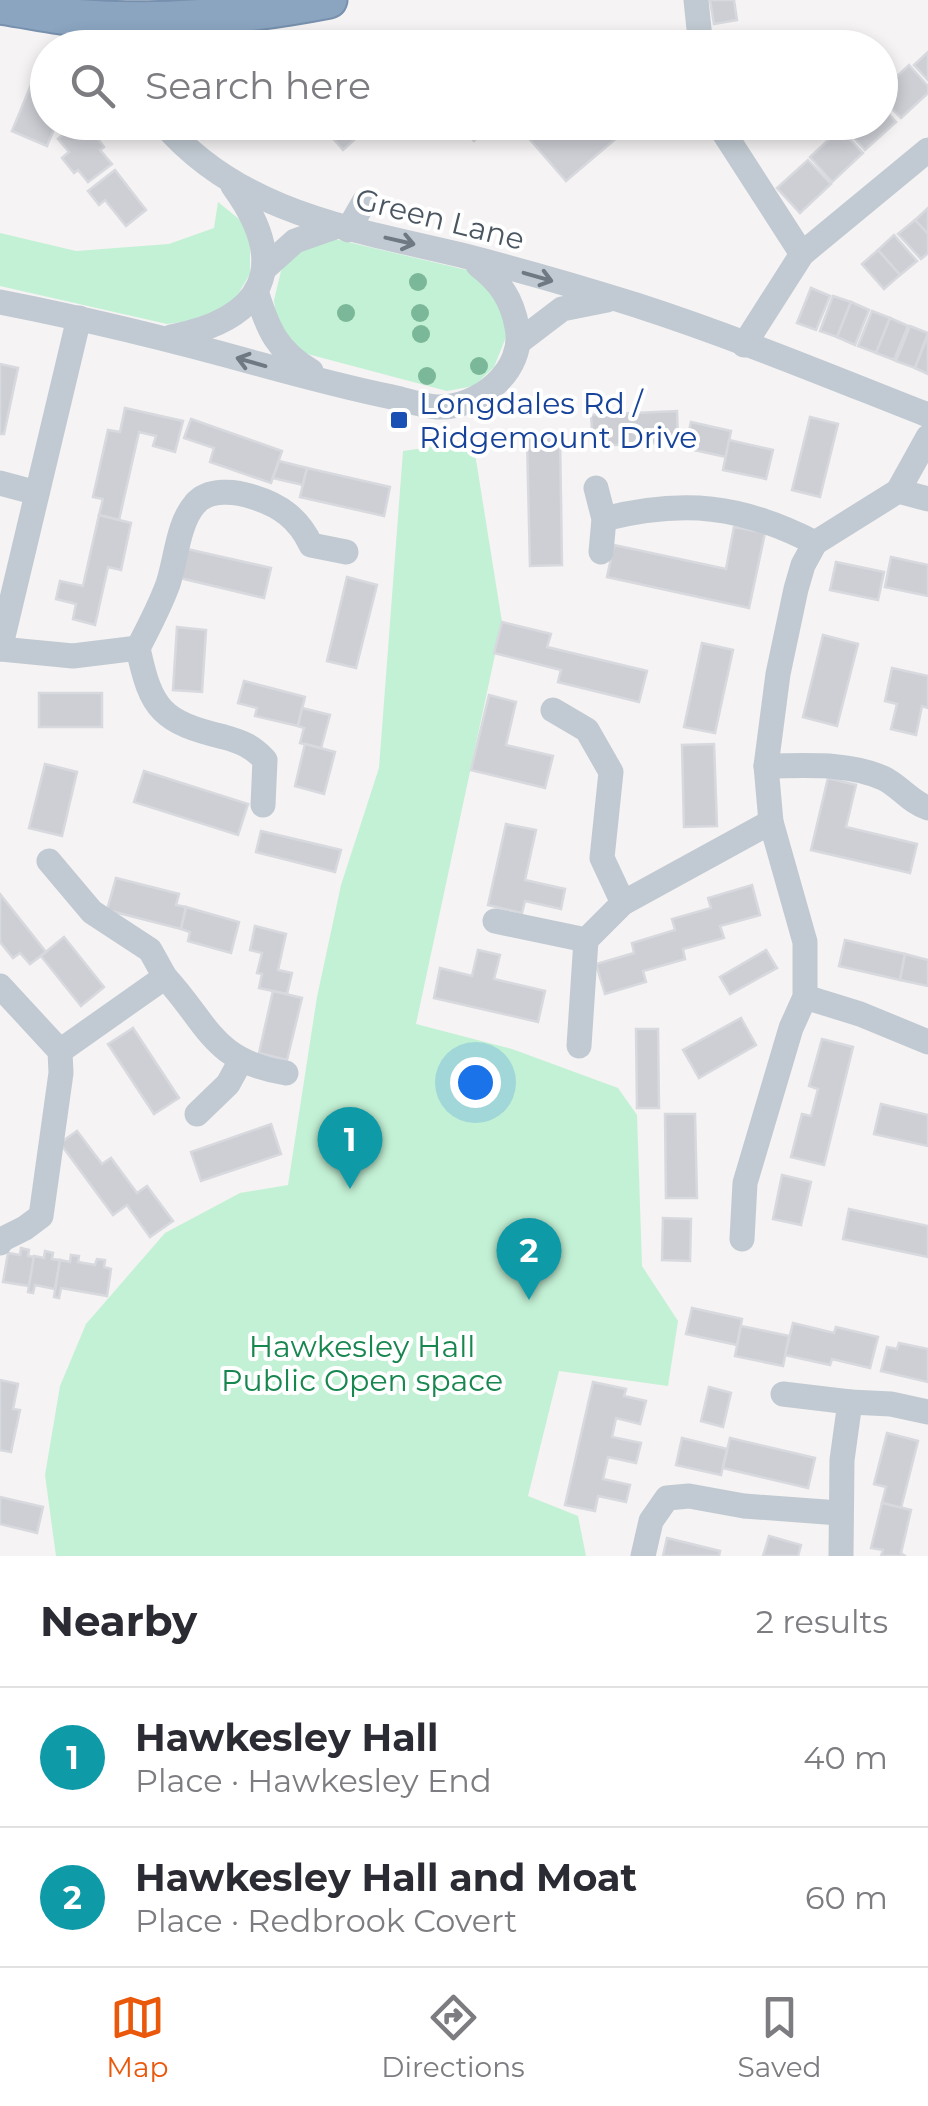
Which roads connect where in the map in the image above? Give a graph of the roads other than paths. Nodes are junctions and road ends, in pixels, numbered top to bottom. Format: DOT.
graph roads {
  1 [pos="329,0"];
  2 [pos="696,0"];
  3 [pos="0,6"];
  4 [pos="60,16"];
  5 [pos="82,30"];
  6 [pos="137,30"];
  7 [pos="179,30"];
  8 [pos="698,30"];
  9 [pos="178,140"];
  10 [pos="729,140"];
  11 [pos="928,150"];
  12 [pos="232,184"];
  13 [pos="364,202"];
  14 [pos="341,228"];
  15 [pos="802,254"];
  16 [pos="464,256"];
  17 [pos="260,282"];
  18 [pos="612,298"];
  19 [pos="0,302"];
  20 [pos="79,318"];
  21 [pos="166,338"];
  22 [pos="520,341"];
  23 [pos="744,345"];
  24 [pos="337,386"];
  25 [pos="928,414"];
  26 [pos="928,436"];
  27 [pos="0,483"];
  28 [pos="596,488"];
  29 [pos="898,492"];
  30 [pos="37,493"];
  31 [pos="928,500"];
  32 [pos="604,519"];
  33 [pos="815,543"];
  34 [pos="346,552"];
  35 [pos="601,552"];
  36 [pos="138,648"];
  37 [pos="0,649"];
  38 [pos="553,710"];
  39 [pos="766,766"];
  40 [pos="263,805"];
  41 [pos="928,808"];
  42 [pos="770,822"];
  43 [pos="49,861"];
  44 [pos="623,903"];
  45 [pos="495,921"];
  46 [pos="586,940"];
  47 [pos="165,976"];
  48 [pos="0,986"];
  49 [pos="805,998"];
  50 [pos="928,1042"];
  51 [pos="579,1046"];
  52 [pos="60,1051"];
  53 [pos="240,1062"];
  54 [pos="286,1073"];
  55 [pos="197,1114"];
  56 [pos="742,1239"];
  57 [pos="0,1244"];
  58 [pos="782,1394"];
  59 [pos="850,1402"];
  60 [pos="928,1412"];
  61 [pos="839,1513"];
  62 [pos="643,1556"];
  63 [pos="842,1556"];
  1 -- 7 [label="highway"];
  2 -- 8 [label="street"];
  3 -- 4 [label="highway"];
  4 -- 5 [label="street"];
  4 -- 6 [label="highway"];
  9 -- 12 [label="street"];
  10 -- 15 [label="street"];
  11 -- 15 [label="street"];
  12 -- 14 [label="street"];
  12 -- 17 [label="street"];
  13 -- 14 [label="street"];
  14 -- 16 [label="street, Green Lane, one-way"];
  14 -- 17 [label="street, Green Lane"];
  15 -- 23 [label="street"];
  16 -- 18 [label="street, Green Lane, one-way"];
  16 -- 22 [label="street"];
  17 -- 21 [label="street, Green Lane"];
  17 -- 24 [label="street"];
  18 -- 22 [label="street"];
  18 -- 23 [label="street, Green Lane"];
  19 -- 20 [label="street"];
  20 -- 21 [label="street"];
  20 -- 30 [label="street"];
  24 -- 21 [label="street, one-way"];
  22 -- 24 [label="street"];
  23 -- 25 [label="street, Green Lane"];
  26 -- 29 [label="street"];
  27 -- 30 [label="street"];
  28 -- 32 [label="street"];
  29 -- 31 [label="street"];
  29 -- 33 [label="street"];
  30 -- 37 [label="street"];
  32 -- 33 [label="street"];
  32 -- 35 [label="street"];
  33 -- 39 [label="street"];
  34 -- 36 [label="street"];
  36 -- 37 [label="street"];
  36 -- 40 [label="street"];
  38 -- 44 [label="street"];
  39 -- 41 [label="street"];
  39 -- 42 [label="street"];
  42 -- 44 [label="street"];
  42 -- 49 [label="street"];
  43 -- 47 [label="street"];
  44 -- 46 [label="street"];
  45 -- 46 [label="street"];
  46 -- 51 [label="street"];
  47 -- 52 [label="street"];
  47 -- 53 [label="street"];
  48 -- 52 [label="street"];
  49 -- 50 [label="street"];
  49 -- 56 [label="street"];
  52 -- 57 [label="street"];
  53 -- 54 [label="street"];
  53 -- 55 [label="street"];
  58 -- 59 [label="street"];
  59 -- 60 [label="street"];
  59 -- 61 [label="street"];
  61 -- 62 [label="street"];
  61 -- 63 [label="street"];
}
